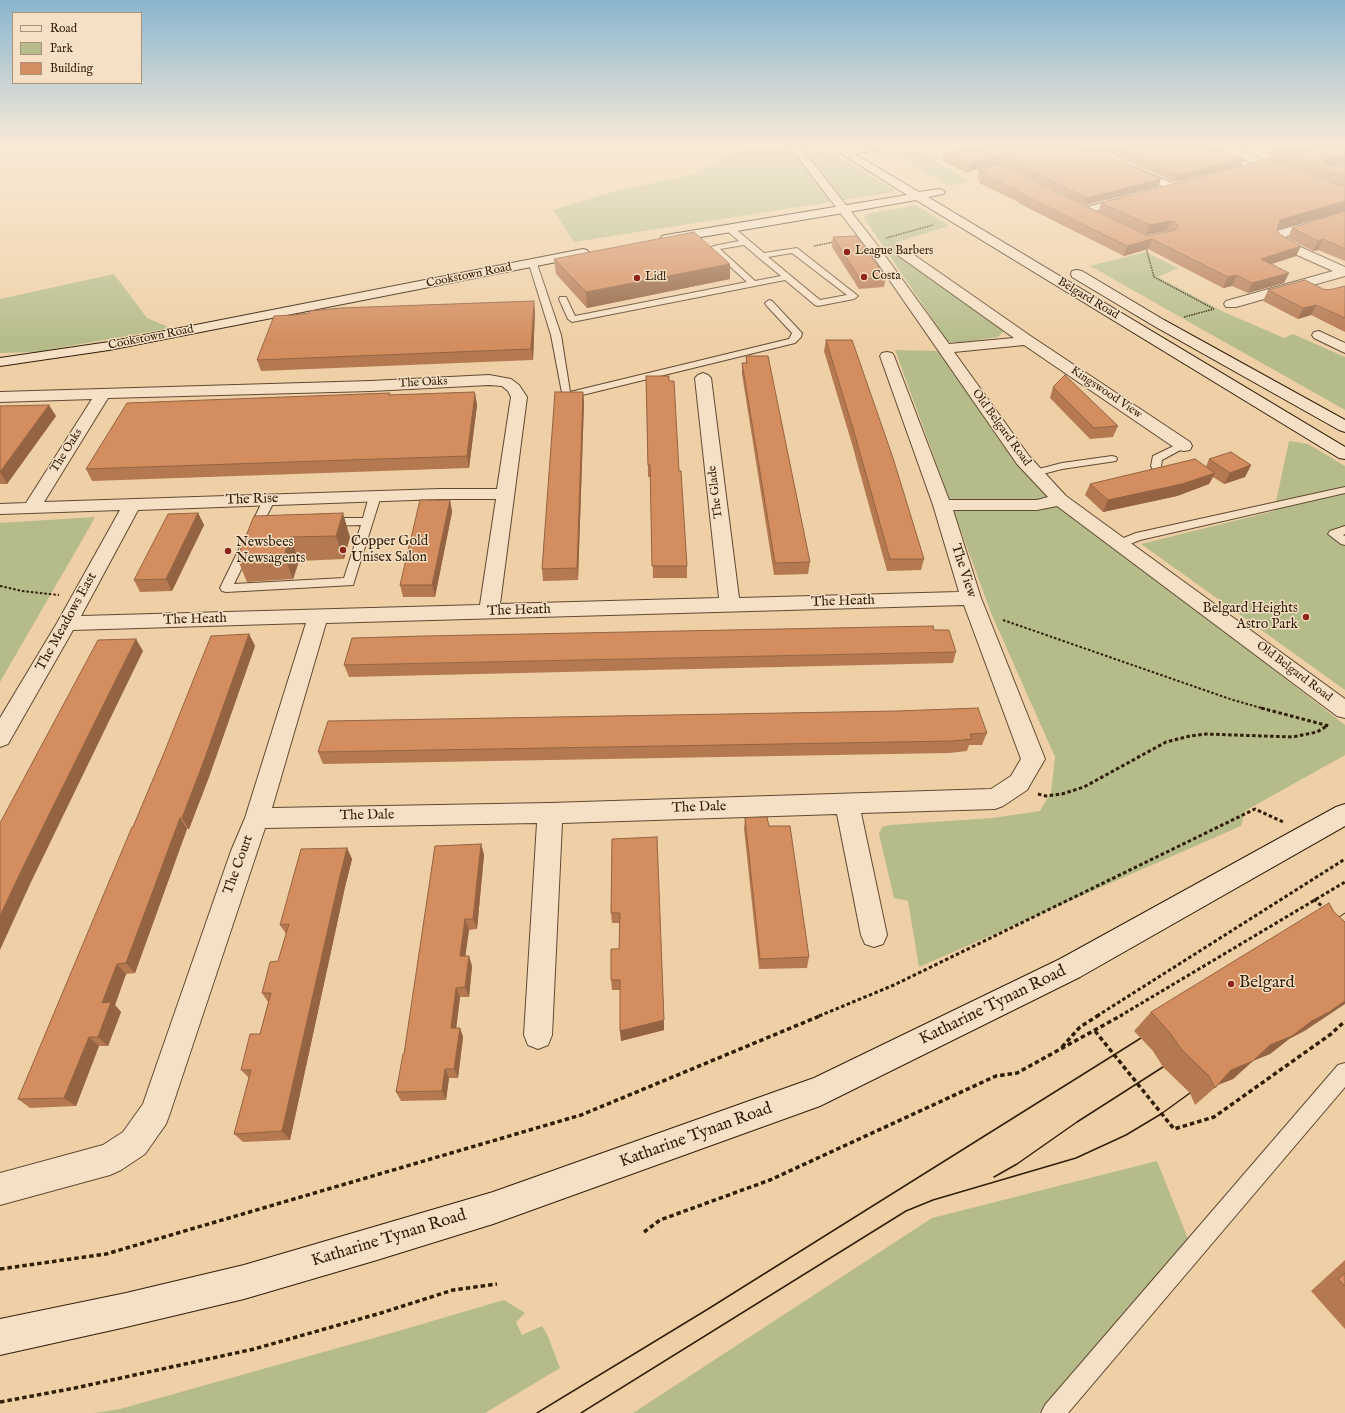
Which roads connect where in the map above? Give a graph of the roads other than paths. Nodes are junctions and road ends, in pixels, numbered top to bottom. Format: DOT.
graph roads {
  1 [pos="843,210"];
  2 [pos="954,210"];
  3 [pos="1080,210"];
  4 [pos="1345,214"];
  5 [pos="1097,218"];
  6 [pos="729,228"];
  7 [pos="654,241"];
  8 [pos="746,242"];
  9 [pos="594,251"];
  10 [pos="903,253"];
  11 [pos="762,256"];
  12 [pos="533,264"];
  13 [pos="1063,266"];
  14 [pos="1344,272"];
  15 [pos="787,277"];
  16 [pos="753,283"];
  17 [pos="563,299"];
  18 [pos="769,303"];
  19 [pos="1231,304"];
  20 [pos="1319,335"];
  21 [pos="1027,340"];
  22 [pos="944,349"];
  23 [pos="1345,349"];
  24 [pos="887,356"];
  25 [pos="0,362"];
  26 [pos="703,378"];
  27 [pos="103,394"];
  28 [pos="0,397"];
  29 [pos="1345,427"];
  30 [pos="1183,445"];
  31 [pos="1345,454"];
  32 [pos="1112,459"];
  33 [pos="1159,472"];
  34 [pos="1035,473"];
  35 [pos="1345,490"];
  36 [pos="505,494"];
  37 [pos="375,496"];
  38 [pos="268,500"];
  39 [pos="1060,500"];
  40 [pos="132,505"];
  41 [pos="942,505"];
  42 [pos="31,508"];
  43 [pos="0,509"];
  44 [pos="368,521"];
  45 [pos="320,523"];
  46 [pos="280,524"];
  47 [pos="256,525"];
  48 [pos="1345,530"];
  49 [pos="1345,541"];
  50 [pos="1120,544"];
  51 [pos="971,598"];
  52 [pos="730,605"];
  53 [pos="489,612"];
  54 [pos="318,616"];
  55 [pos="67,624"];
  56 [pos="1345,710"];
  57 [pos="0,738"];
  58 [pos="1025,788"];
  59 [pos="847,804"];
  60 [pos="550,813"];
  61 [pos="1345,814"];
  62 [pos="257,818"];
  63 [pos="874,935"];
  64 [pos="538,1035"];
  65 [pos="1345,1072"];
  66 [pos="0,1189"];
  67 [pos="0,1337"];
  68 [pos="1053,1413"];
  1 -- 6 [label="street"];
  1 -- 22 [label="street, Old Belgard Road"];
  2 -- 31 [label="street, Belgard Road"];
  3 -- 5 [label="street"];
  4 -- 14 [label="street"];
  6 -- 7 [label="street"];
  6 -- 8 [label="lane"];
  8 -- 11 [label="lane"];
  8 -- 16 [label="lane"];
  9 -- 12 [label="street, Cookstown Road"];
  10 -- 21 [label="street, Kingswood View"];
  11 -- 15 [label="lane"];
  11 -- 15 [label="lane"];
  12 -- 18 [label="lane"];
  12 -- 25 [label="street, Cookstown Road"];
  13 -- 29 [label="street, Belgard Road"];
  14 -- 19 [label="street"];
  15 -- 16 [label="lane"];
  16 -- 17 [label="lane"];
  20 -- 23 [label="street"];
  21 -- 22 [label="street"];
  21 -- 30 [label="street, Kingswood View"];
  22 -- 34 [label="street, Old Belgard Road"];
  24 -- 41 [label="street, The View"];
  26 -- 52 [label="street, The Glade"];
  27 -- 28 [label="street, The Oaks"];
  27 -- 36 [label="street, The Oaks"];
  27 -- 42 [label="street, The Oaks"];
  30 -- 33 [label="lane"];
  32 -- 34 [label="lane"];
  34 -- 39 [label="street, Old Belgard Road"];
  35 -- 50 [label="lane"];
  36 -- 37 [label="street, The Rise"];
  36 -- 53 [label="street, The Oaks"];
  37 -- 38 [label="street, The Rise"];
  37 -- 44 [label="lane"];
  38 -- 40 [label="street, The Rise"];
  38 -- 47 [label="lane"];
  39 -- 41 [label="street"];
  39 -- 50 [label="street, Old Belgard Road"];
  40 -- 42 [label="street, The Rise"];
  40 -- 55 [label="street, The Meadows East"];
  41 -- 51 [label="street, The View"];
  42 -- 43 [label="street, The Rise"];
  44 -- 45 [label="lane"];
  44 -- 47 [label="lane"];
  46 -- 47 [label="lane"];
  48 -- 49 [label="lane"];
  50 -- 56 [label="street, Old Belgard Road"];
  51 -- 52 [label="street, The Heath"];
  51 -- 58 [label="street, The View"];
  52 -- 53 [label="street, The Heath"];
  53 -- 54 [label="street, The Heath"];
  54 -- 55 [label="street, The Heath"];
  54 -- 62 [label="street, The Court"];
  55 -- 57 [label="street, The Meadows East"];
  58 -- 59 [label="street, The Dale"];
  59 -- 60 [label="street, The Dale"];
  59 -- 63 [label="street"];
  60 -- 62 [label="street, The Dale"];
  60 -- 64 [label="street"];
  61 -- 67 [label="street, Katharine Tynan Road"];
  62 -- 66 [label="street, The Court"];
  65 -- 68 [label="lane"];
}
